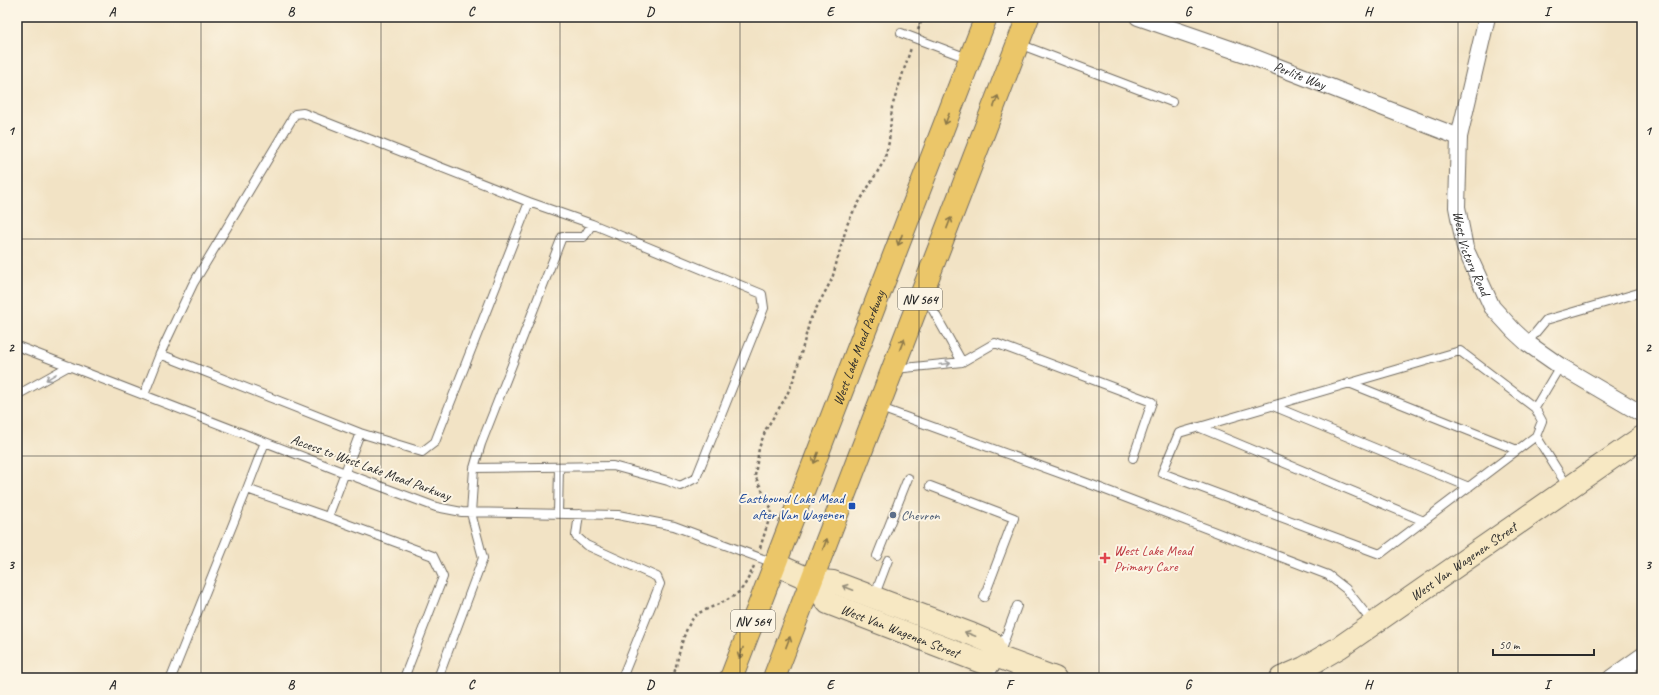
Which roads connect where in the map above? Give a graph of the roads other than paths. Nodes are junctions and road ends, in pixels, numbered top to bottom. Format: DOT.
graph roads {
  1 [pos="986,17"];
  2 [pos="1028,17"];
  3 [pos="1486,17"];
  4 [pos="1148,19"];
  5 [pos="901,33"];
  6 [pos="1018,43"];
  7 [pos="970,59"];
  8 [pos="1172,102"];
  9 [pos="1459,137"];
  10 [pos="529,202"];
  11 [pos="592,224"];
  12 [pos="922,292"];
  13 [pos="1642,292"];
  14 [pos="1528,343"];
  15 [pos="17,346"];
  16 [pos="160,354"];
  17 [pos="962,362"];
  18 [pos="69,366"];
  19 [pos="1560,366"];
  20 [pos="893,369"];
  21 [pos="1349,383"];
  22 [pos="17,395"];
  23 [pos="144,395"];
  24 [pos="1273,406"];
  25 [pos="878,407"];
  26 [pos="1535,408"];
  27 [pos="1642,414"];
  28 [pos="1198,428"];
  29 [pos="360,432"];
  30 [pos="1536,436"];
  31 [pos="1642,437"];
  32 [pos="265,442"];
  33 [pos="1517,450"];
  34 [pos="1133,458"];
  35 [pos="559,467"];
  36 [pos="474,468"];
  37 [pos="345,473"];
  38 [pos="908,478"];
  39 [pos="930,486"];
  40 [pos="1469,487"];
  41 [pos="1568,487"];
  42 [pos="247,489"];
  43 [pos="471,512"];
  44 [pos="558,514"];
  45 [pos="579,514"];
  46 [pos="328,517"];
  47 [pos="1424,521"];
  48 [pos="878,556"];
  49 [pos="766,560"];
  50 [pos="888,560"];
  51 [pos="811,580"];
  52 [pos="984,597"];
  53 [pos="874,598"];
  54 [pos="1017,606"];
  55 [pos="1373,624"];
  56 [pos="1642,656"];
  57 [pos="998,657"];
  58 [pos="1633,672"];
  59 [pos="171,678"];
  60 [pos="404,678"];
  61 [pos="438,678"];
  62 [pos="622,678"];
  63 [pos="731,678"];
  64 [pos="774,678"];
  65 [pos="989,678"];
  66 [pos="1055,678"];
  67 [pos="1281,678"];
  68 [pos="1611,678"];
  1 -- 7 [label="main road, West Lake Mead Parkway / NV 564"];
  2 -- 6 [label="main road, NV 564"];
  3 -- 9 [label="street, West Victory Road"];
  4 -- 9 [label="street, Perlite Way"];
  5 -- 7 [label="lane"];
  6 -- 8 [label="lane"];
  12 -- 6 [label="main road, NV 564, one-way"];
  7 -- 49 [label="main road, West Lake Mead Parkway / NV 564, one-way"];
  9 -- 14 [label="street, West Victory Road"];
  10 -- 11 [label="lane"];
  10 -- 16 [label="lane"];
  10 -- 29 [label="lane"];
  11 -- 35 [label="lane"];
  11 -- 36 [label="lane"];
  12 -- 17 [label="lane"];
  20 -- 12 [label="main road, NV 564, one-way"];
  13 -- 14 [label="lane"];
  14 -- 19 [label="street, West Victory Road"];
  15 -- 18 [label="lane, Access to West Lake Mead Parkway"];
  16 -- 23 [label="lane"];
  16 -- 29 [label="lane"];
  20 -- 17 [label="lane, one-way"];
  17 -- 34 [label="lane"];
  18 -- 22 [label="lane, one-way"];
  18 -- 23 [label="lane, Access to West Lake Mead Parkway"];
  19 -- 26 [label="lane"];
  19 -- 27 [label="street, West Victory Road"];
  20 -- 25 [label="main road, NV 564"];
  21 -- 24 [label="lane"];
  21 -- 26 [label="lane"];
  21 -- 33 [label="lane"];
  23 -- 32 [label="lane, Access to West Lake Mead Parkway"];
  24 -- 28 [label="lane"];
  24 -- 40 [label="lane"];
  51 -- 25 [label="main road, NV 564, one-way"];
  25 -- 55 [label="lane"];
  26 -- 30 [label="lane"];
  28 -- 47 [label="lane"];
  28 -- 47 [label="lane"];
  29 -- 37 [label="lane"];
  30 -- 33 [label="lane"];
  30 -- 41 [label="lane"];
  31 -- 41 [label="main road, West Van Wagenen Street"];
  32 -- 37 [label="lane, Access to West Lake Mead Parkway"];
  32 -- 42 [label="lane"];
  33 -- 40 [label="lane"];
  35 -- 36 [label="lane"];
  35 -- 44 [label="lane"];
  36 -- 43 [label="lane"];
  37 -- 43 [label="lane, Access to West Lake Mead Parkway"];
  37 -- 46 [label="lane"];
  38 -- 48 [label="lane"];
  39 -- 52 [label="lane"];
  40 -- 47 [label="lane"];
  41 -- 55 [label="main road, West Van Wagenen Street"];
  42 -- 46 [label="lane"];
  42 -- 59 [label="lane"];
  43 -- 44 [label="lane, Access to West Lake Mead Parkway"];
  43 -- 61 [label="lane"];
  44 -- 45 [label="lane, Access to West Lake Mead Parkway"];
  45 -- 49 [label="lane, Access to West Lake Mead Parkway"];
  45 -- 62 [label="lane"];
  46 -- 60 [label="lane"];
  49 -- 51 [label="main road, West Van Wagenen Street"];
  49 -- 63 [label="main road, West Lake Mead Parkway / NV 564, one-way"];
  50 -- 53 [label="lane"];
  53 -- 51 [label="main road, West Van Wagenen Street, one-way"];
  51 -- 57 [label="main road, West Van Wagenen Street"];
  64 -- 51 [label="main road, NV 564, one-way"];
  57 -- 53 [label="main road, West Van Wagenen Street, one-way"];
  54 -- 57 [label="lane"];
  55 -- 67 [label="main road, West Van Wagenen Street"];
  56 -- 58 [label="street"];
  57 -- 65 [label="lane"];
  57 -- 66 [label="main road"];
  58 -- 68 [label="street"];
}
